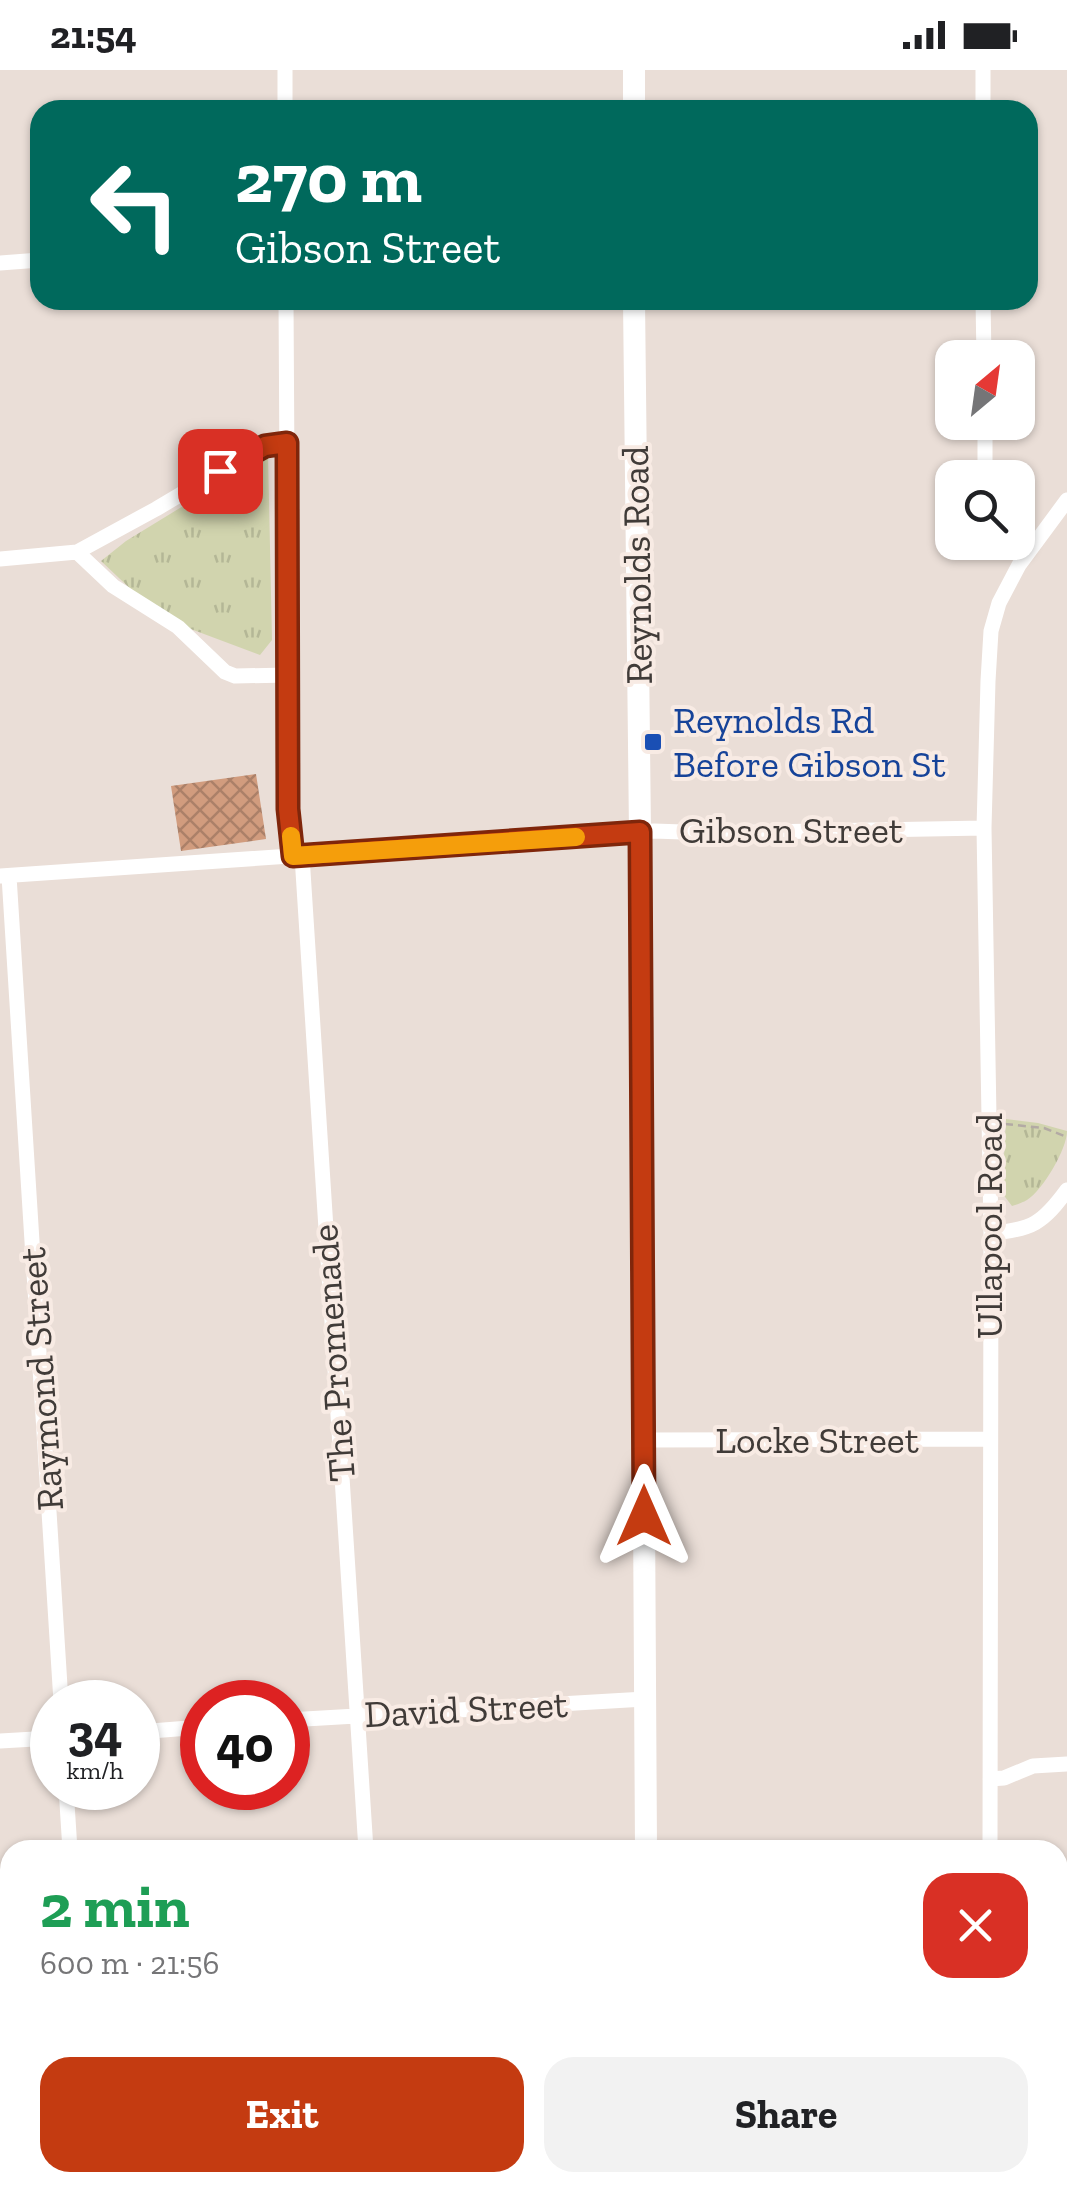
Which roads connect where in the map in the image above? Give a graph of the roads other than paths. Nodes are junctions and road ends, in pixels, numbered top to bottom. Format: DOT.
graph roads {
  1 [pos="285,70"];
  2 [pos="634,70"];
  3 [pos="983,70"];
  4 [pos="285,100"];
  5 [pos="634,100"];
  6 [pos="983,100"];
  7 [pos="30,260"];
  8 [pos="0,262"];
  9 [pos="286,310"];
  10 [pos="634,310"];
  11 [pos="983,310"];
  12 [pos="984,340"];
  13 [pos="287,443"];
  14 [pos="1067,500"];
  15 [pos="77,552"];
  16 [pos="0,559"];
  17 [pos="288,675"];
  18 [pos="984,828"];
  19 [pos="640,832"];
  20 [pos="297,856"];
  21 [pos="4,876"];
  22 [pos="1067,1190"];
  23 [pos="991,1233"];
  24 [pos="990,1439"];
  25 [pos="644,1440"];
  26 [pos="60,1680"];
  27 [pos="644,1699"];
  28 [pos="358,1715"];
  29 [pos="310,1718"];
  30 [pos="30,1739"];
  31 [pos="0,1741"];
  32 [pos="1067,1764"];
  33 [pos="990,1778"];
  34 [pos="67,1810"];
  35 [pos="69,1840"];
  36 [pos="365,1840"];
  37 [pos="646,1840"];
  38 [pos="990,1840"];
  1 -- 4 [label="street"];
  2 -- 5 [label="street"];
  3 -- 6 [label="street"];
  7 -- 8 [label="street"];
  9 -- 13 [label="street, The Promenade"];
  10 -- 19 [label="street, Reynolds Road"];
  11 -- 12 [label="street"];
  13 -- 15 [label="street"];
  13 -- 17 [label="street, The Promenade"];
  14 -- 18 [label="street, Ullapool Road"];
  15 -- 16 [label="street"];
  15 -- 17 [label="street"];
  17 -- 20 [label="street, The Promenade"];
  18 -- 19 [label="street, Gibson Street"];
  18 -- 23 [label="street, Ullapool Road"];
  19 -- 20 [label="street, Gibson Street"];
  19 -- 25 [label="street, Reynolds Road"];
  20 -- 21 [label="street, Gibson Street"];
  20 -- 28 [label="street, The Promenade"];
  21 -- 26 [label="street, Raymond Street"];
  22 -- 23 [label="street"];
  23 -- 24 [label="street, Ullapool Road"];
  24 -- 25 [label="street, Locke Street"];
  24 -- 33 [label="street, Ullapool Road"];
  25 -- 27 [label="street, Reynolds Road"];
  27 -- 28 [label="street, David Street"];
  27 -- 37 [label="street, Reynolds Road"];
  28 -- 29 [label="street, David Street"];
  28 -- 36 [label="street, The Promenade"];
  30 -- 31 [label="street"];
  32 -- 33 [label="street"];
  33 -- 38 [label="street, Ullapool Road"];
  34 -- 35 [label="street"];
}
